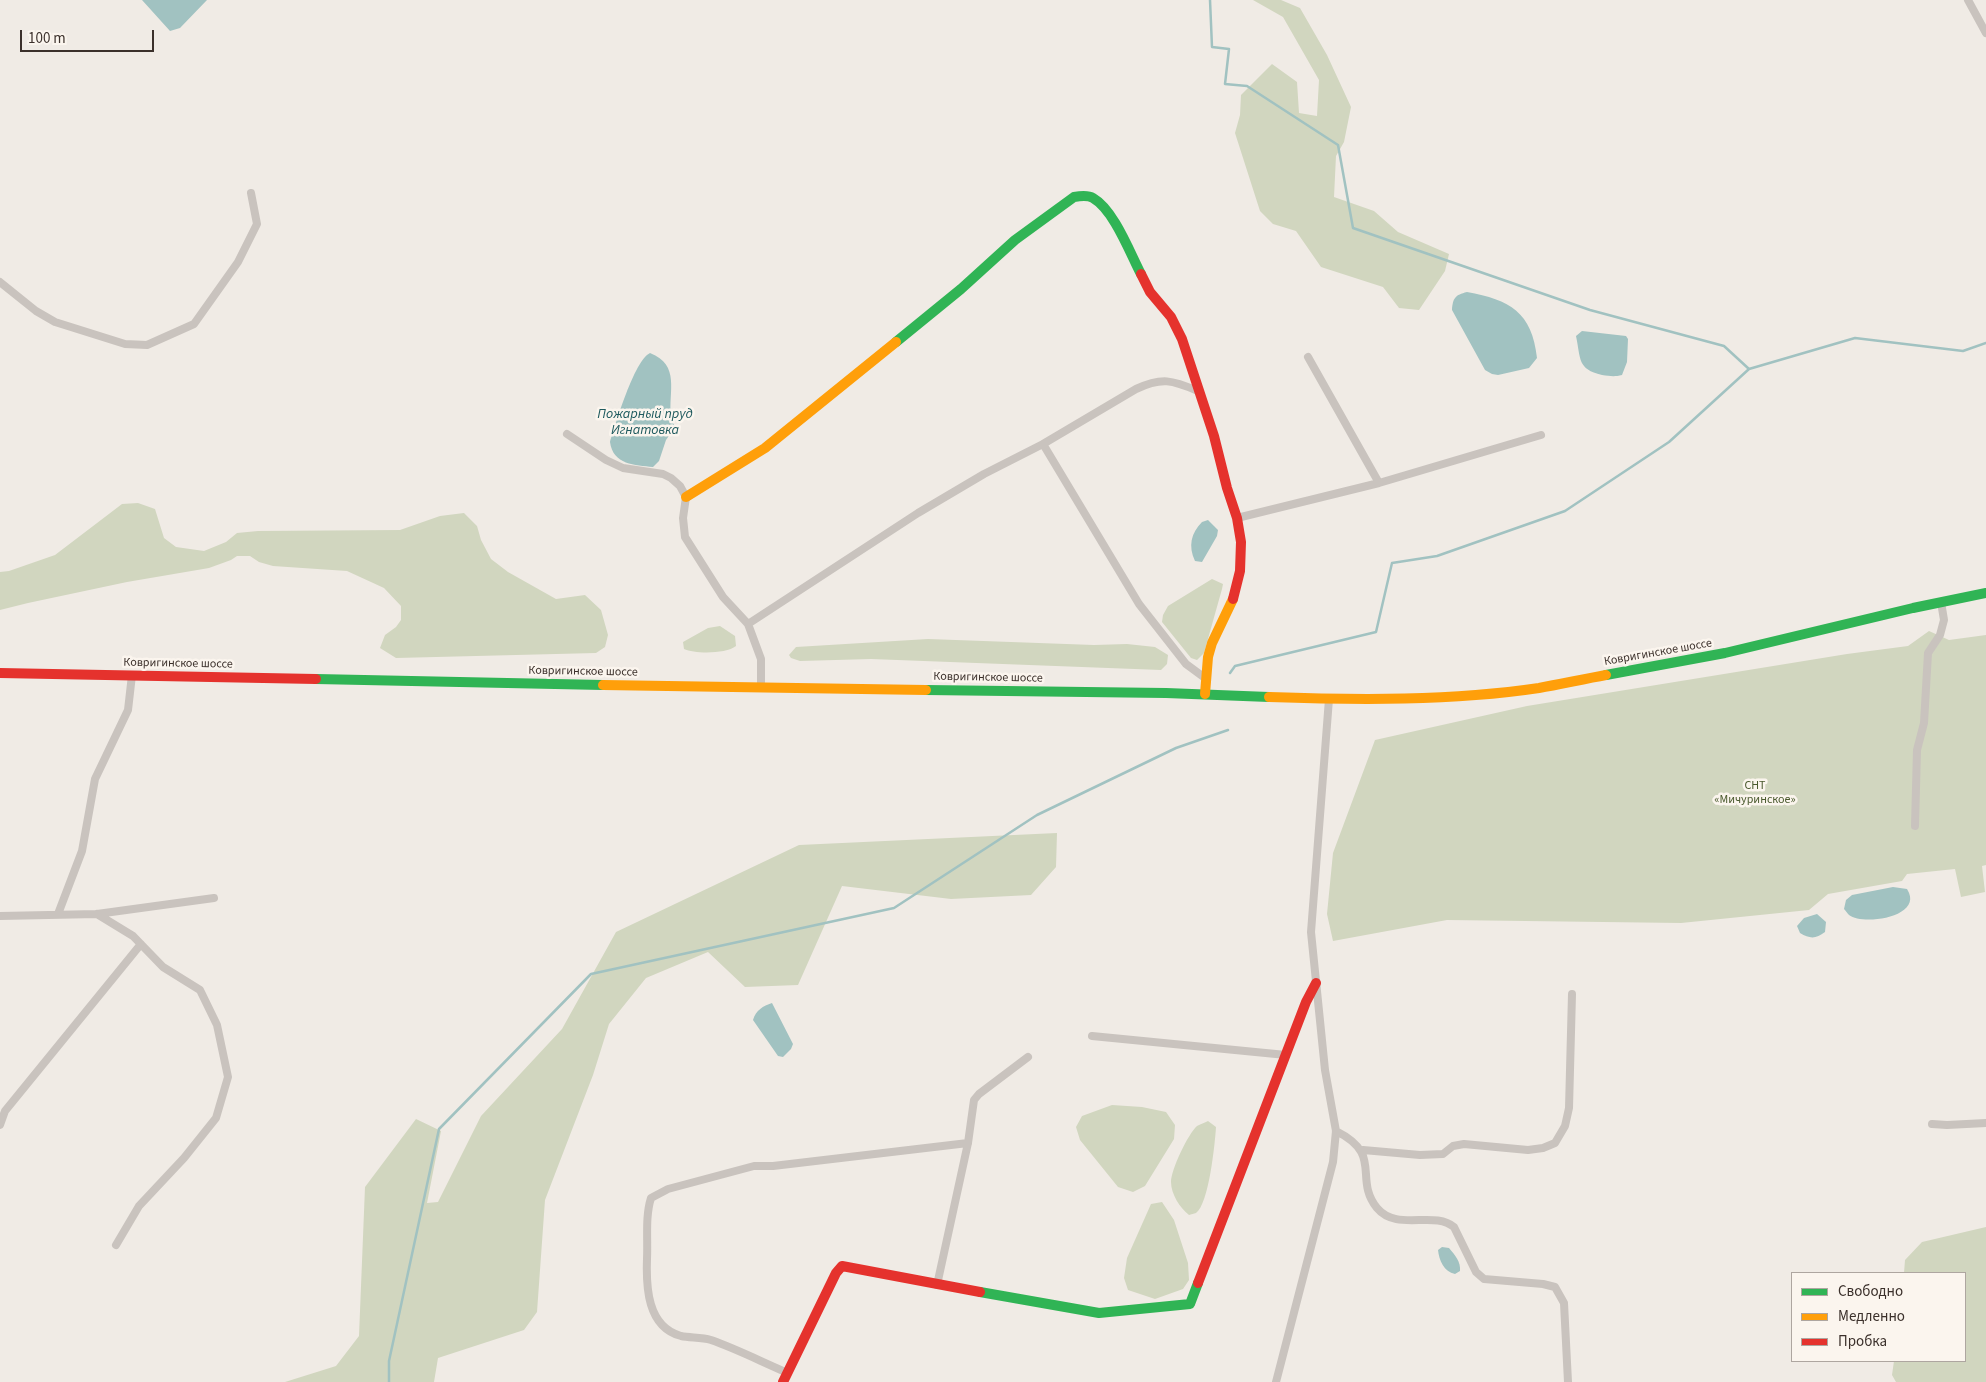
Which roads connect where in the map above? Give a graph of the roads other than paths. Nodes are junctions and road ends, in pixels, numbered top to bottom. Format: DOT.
graph roads {
  1 [pos="1968,0"];
  2 [pos="1986,33"];
  3 [pos="251,193"];
  4 [pos="0,282"];
  5 [pos="1308,357"];
  6 [pos="1198,391"];
  7 [pos="567,434"];
  8 [pos="1541,435"];
  9 [pos="1043,444"];
  10 [pos="1379,483"];
  11 [pos="686,497"];
  12 [pos="1237,518"];
  13 [pos="1986,593"];
  14 [pos="1941,602"];
  15 [pos="748,624"];
  16 [pos="0,673"];
  17 [pos="132,675"];
  18 [pos="1205,678"];
  19 [pos="761,688"];
  20 [pos="1205,694"];
  21 [pos="1329,699"];
  22 [pos="1915,826"];
  23 [pos="214,898"];
  24 [pos="58,914"];
  25 [pos="97,914"];
  26 [pos="0,916"];
  27 [pos="140,944"];
  28 [pos="1316,983"];
  29 [pos="1572,994"];
  30 [pos="1092,1036"];
  31 [pos="1286,1055"];
  32 [pos="1028,1057"];
  33 [pos="1986,1123"];
  34 [pos="1932,1124"];
  35 [pos="0,1125"];
  36 [pos="1336,1131"];
  37 [pos="968,1143"];
  38 [pos="1363,1150"];
  39 [pos="116,1245"];
  40 [pos="937,1285"];
  41 [pos="785,1378"];
  42 [pos="1276,1382"];
  43 [pos="1568,1382"];
  1 -- 2 [label="street"];
  3 -- 4 [label="street"];
  5 -- 10 [label="street"];
  6 -- 9 [label="street"];
  6 -- 11 [label="main road"];
  6 -- 12 [label="main road"];
  7 -- 11 [label="street"];
  8 -- 10 [label="street"];
  9 -- 15 [label="street"];
  9 -- 18 [label="street"];
  10 -- 12 [label="street"];
  11 -- 15 [label="street"];
  12 -- 18 [label="main road"];
  13 -- 14 [label="main road, Ковригинское шоссе"];
  14 -- 21 [label="main road, Ковригинское шоссе"];
  14 -- 22 [label="street"];
  15 -- 19 [label="street"];
  16 -- 17 [label="main road, Ковригинское шоссе"];
  17 -- 19 [label="main road, Ковригинское шоссе"];
  17 -- 24 [label="street"];
  18 -- 20 [label="main road"];
  19 -- 20 [label="main road, Ковригинское шоссе"];
  20 -- 21 [label="main road, Ковригинское шоссе"];
  21 -- 28 [label="street"];
  23 -- 25 [label="street"];
  24 -- 25 [label="street"];
  24 -- 26 [label="street"];
  25 -- 27 [label="street"];
  27 -- 35 [label="street"];
  27 -- 39 [label="street"];
  28 -- 31 [label="main road"];
  28 -- 36 [label="street"];
  29 -- 38 [label="street"];
  30 -- 31 [label="street"];
  31 -- 40 [label="main road"];
  32 -- 37 [label="street"];
  33 -- 34 [label="street"];
  36 -- 38 [label="street"];
  36 -- 42 [label="street"];
  37 -- 40 [label="street"];
  37 -- 41 [label="street"];
  38 -- 43 [label="street"];
  40 -- 41 [label="main road"];
}
